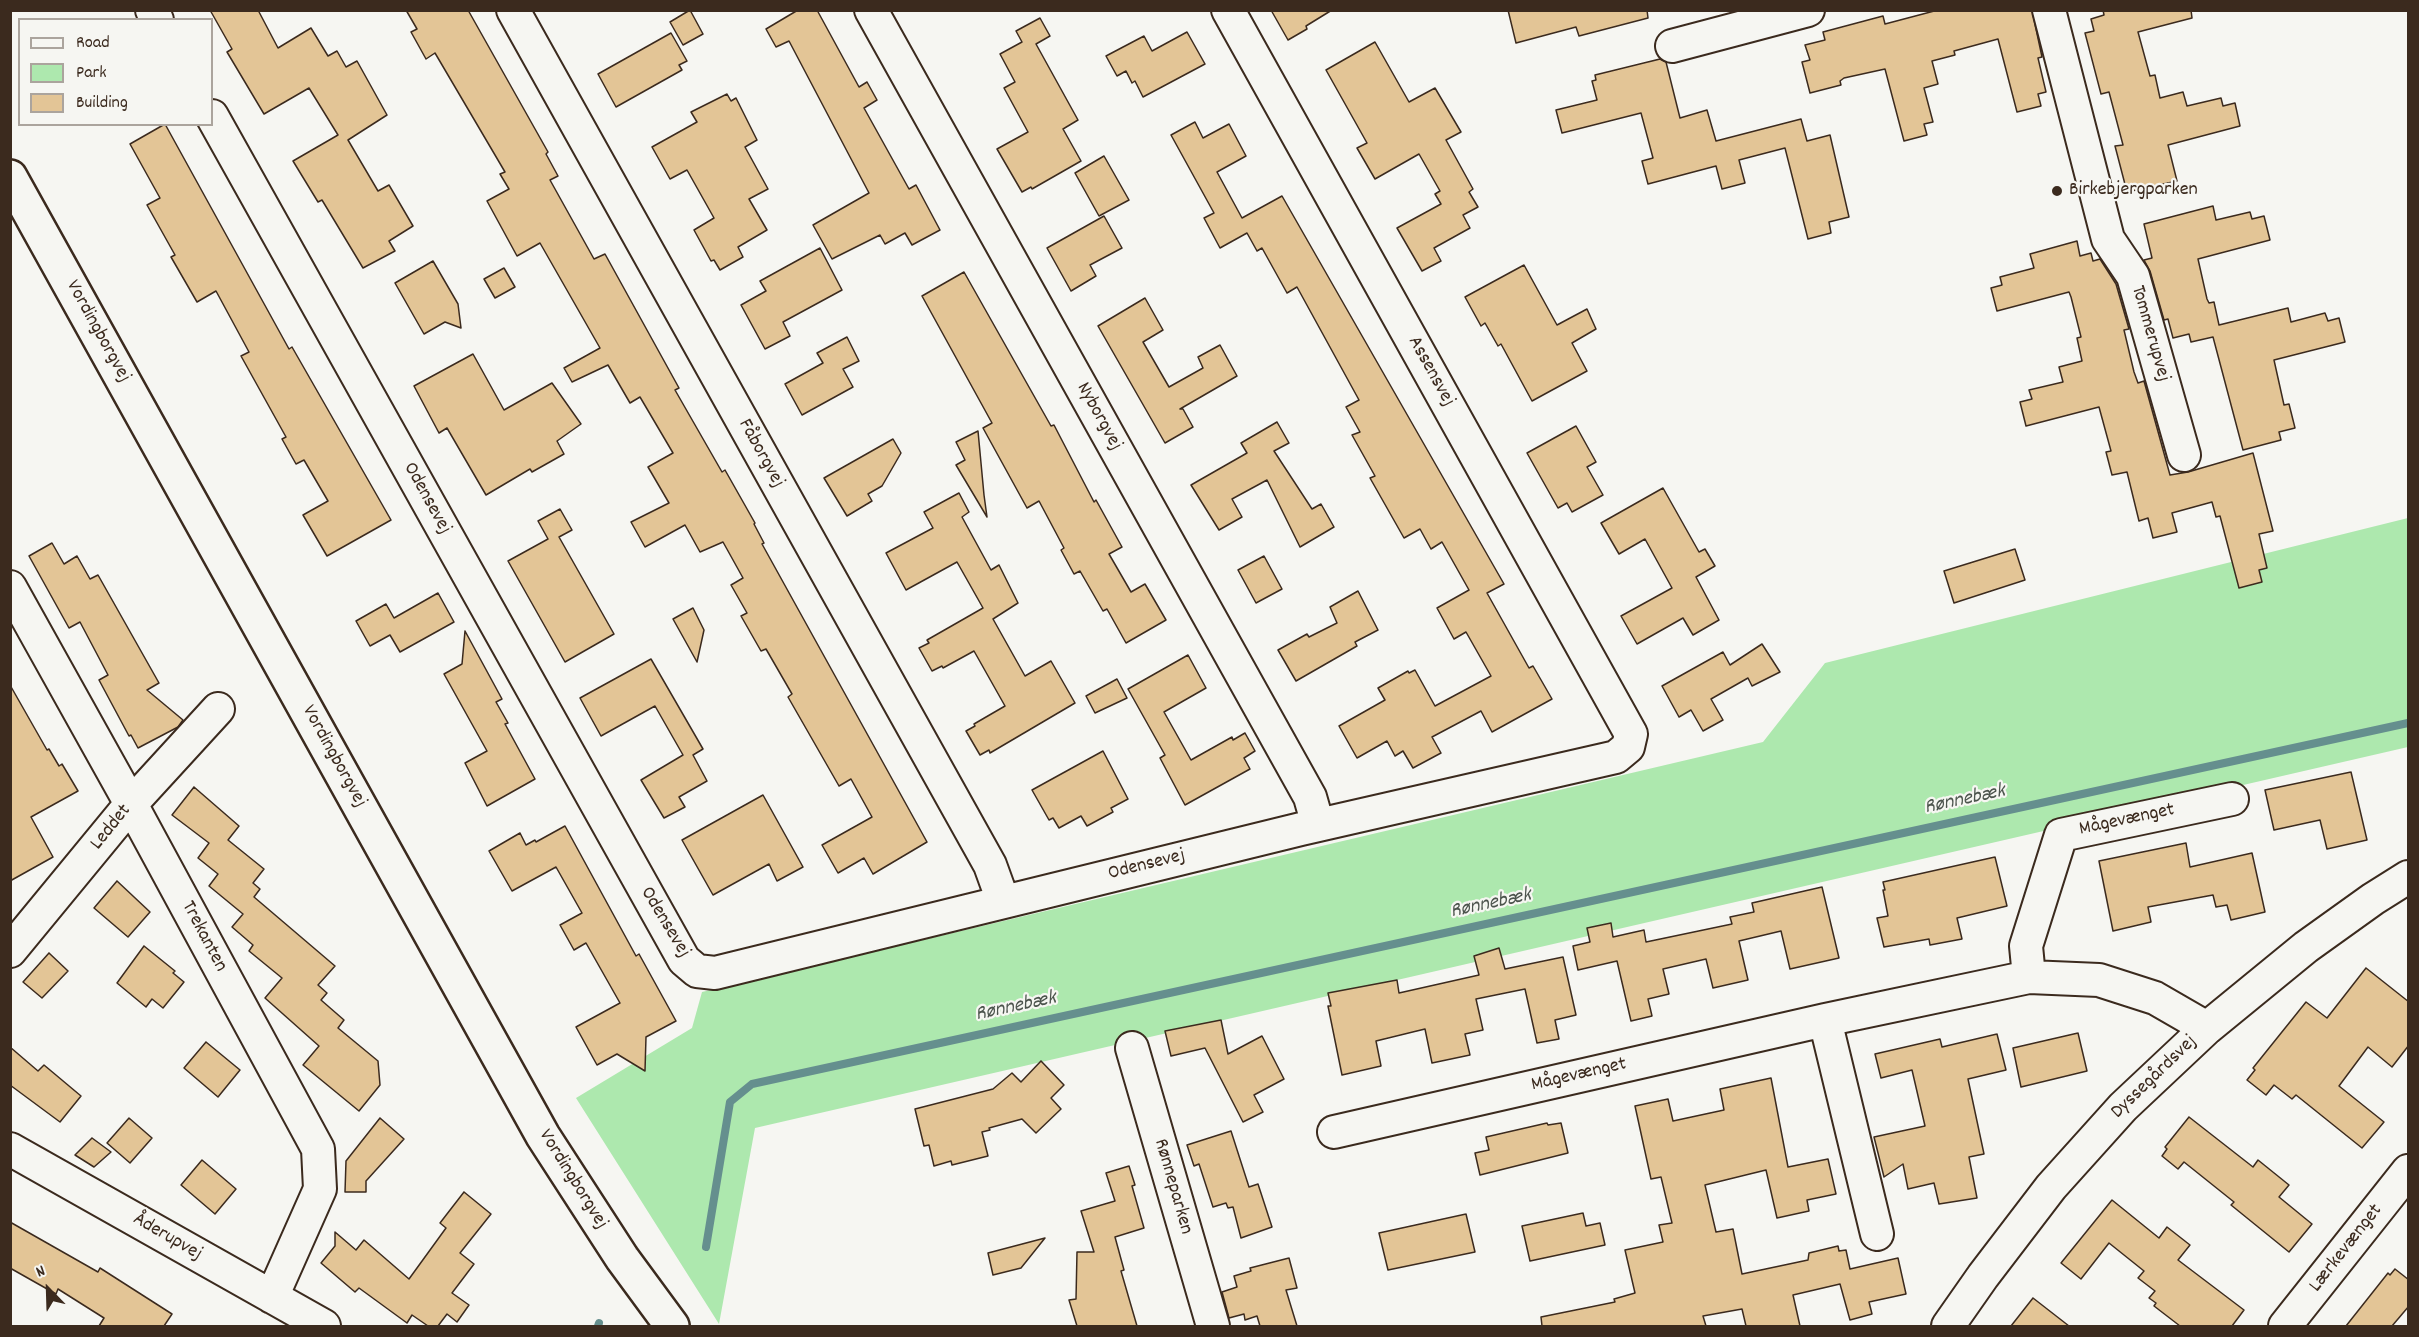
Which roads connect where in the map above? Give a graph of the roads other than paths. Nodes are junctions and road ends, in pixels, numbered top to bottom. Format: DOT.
graph roads {
  1 [pos="513,10"];
  2 [pos="871,10"];
  3 [pos="1228,10"];
  4 [pos="1808,10"];
  5 [pos="2049,10"];
  6 [pos="1672,46"];
  7 [pos="213,118"];
  8 [pos="10,177"];
  9 [pos="2184,455"];
  10 [pos="10,587"];
  11 [pos="218,708"];
  12 [pos="1631,734"];
  13 [pos="2232,799"];
  14 [pos="131,804"];
  15 [pos="1318,825"];
  16 [pos="2409,877"];
  17 [pos="1003,901"];
  18 [pos="10,951"];
  19 [pos="2028,977"];
  20 [pos="1825,1020"];
  21 [pos="2207,1028"];
  22 [pos="1132,1048"];
  23 [pos="1334,1132"];
  24 [pos="10,1149"];
  25 [pos="2409,1171"];
  26 [pos="1877,1234"];
  27 [pos="272,1298"];
  28 [pos="324,1326"];
  29 [pos="672,1326"];
  30 [pos="1213,1326"];
  31 [pos="1948,1326"];
  32 [pos="2285,1326"];
  1 -- 17 [label="street, Fåborgvej"];
  2 -- 15 [label="street, Nyborgvej"];
  3 -- 12 [label="street, Assensvej"];
  4 -- 6 [label="street"];
  5 -- 9 [label="street, Tommerupvej"];
  7 -- 17 [label="street, Odensevej"];
  8 -- 29 [label="main road, Vordingborgvej"];
  10 -- 14 [label="street, Trekanten"];
  11 -- 14 [label="street, Leddet"];
  12 -- 15 [label="street, Odensevej"];
  13 -- 19 [label="street, Mågevænget"];
  14 -- 18 [label="street, Leddet"];
  14 -- 27 [label="street, Trekanten"];
  15 -- 17 [label="street, Odensevej"];
  16 -- 21 [label="street, Dyssegårdsvej"];
  19 -- 20 [label="street, Mågevænget"];
  19 -- 21 [label="street, Mågevænget"];
  20 -- 23 [label="street, Mågevænget"];
  20 -- 26 [label="street"];
  21 -- 31 [label="street, Dyssegårdsvej"];
  22 -- 30 [label="street, Rønneparken"];
  24 -- 27 [label="street, Åderupvej"];
  25 -- 32 [label="street, Lærkevænget"];
  27 -- 28 [label="street, Åderupvej"];
}
